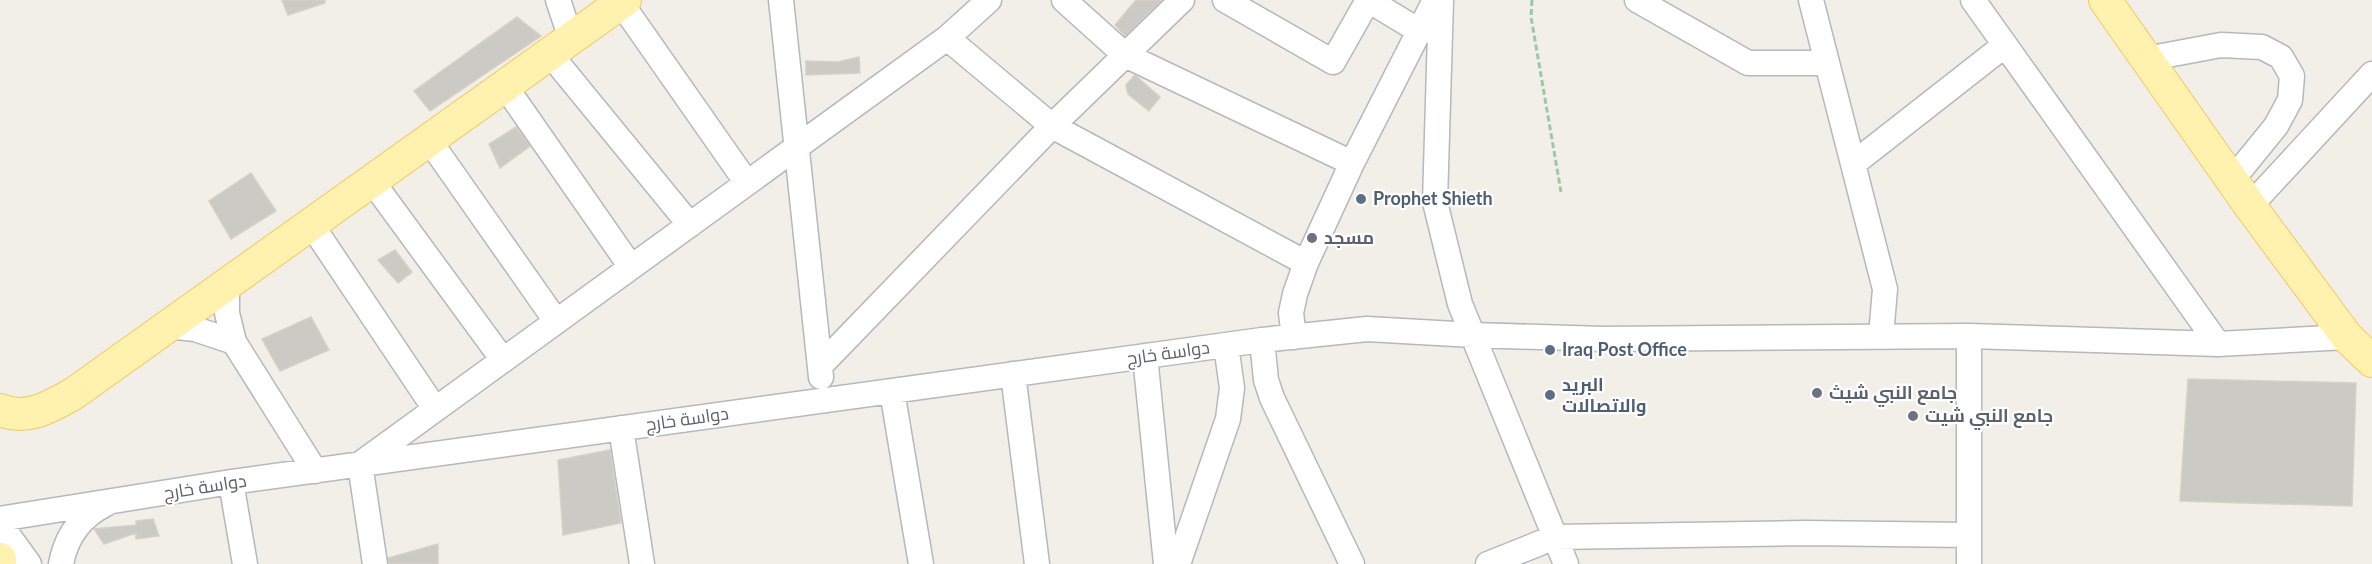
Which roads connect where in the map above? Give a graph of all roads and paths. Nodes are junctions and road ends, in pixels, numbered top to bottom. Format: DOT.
graph roads {
  1 [pos="558,0"];
  2 [pos="781,0"];
  3 [pos="989,0"];
  4 [pos="1064,0"];
  5 [pos="1182,0"];
  6 [pos="1225,0"];
  7 [pos="1368,0"];
  8 [pos="1435,0"];
  9 [pos="1441,0"];
  10 [pos="1532,0"];
  11 [pos="1637,0"];
  12 [pos="1811,0"];
  13 [pos="1973,0"];
  14 [pos="2105,0"];
  15 [pos="623,2"];
  16 [pos="1420,32"];
  17 [pos="947,38"];
  18 [pos="2005,45"];
  19 [pos="560,47"];
  20 [pos="1125,55"];
  21 [pos="2146,59"];
  22 [pos="1827,63"];
  23 [pos="2372,74"];
  24 [pos="505,86"];
  25 [pos="1052,126"];
  26 [pos="429,140"];
  27 [pos="796,148"];
  28 [pos="1352,163"];
  29 [pos="1852,164"];
  30 [pos="2232,180"];
  31 [pos="372,181"];
  32 [pos="747,183"];
  33 [pos="1561,192"];
  34 [pos="2250,206"];
  35 [pos="311,224"];
  36 [pos="690,225"];
  37 [pos="1306,263"];
  38 [pos="631,267"];
  39 [pos="227,284"];
  40 [pos="556,321"];
  41 [pos="168,326"];
  42 [pos="1473,335"];
  43 [pos="1881,336"];
  44 [pos="1969,336"];
  45 [pos="1294,337"];
  46 [pos="2347,337"];
  47 [pos="1264,340"];
  48 [pos="234,342"];
  49 [pos="2218,344"];
  50 [pos="1226,345"];
  51 [pos="1144,356"];
  52 [pos="503,360"];
  53 [pos="2372,362"];
  54 [pos="820,366"];
  55 [pos="1013,374"];
  56 [pos="892,391"];
  57 [pos="824,400"];
  58 [pos="435,409"];
  59 [pos="0,411"];
  60 [pos="621,428"];
  61 [pos="360,464"];
  62 [pos="315,471"];
  63 [pos="231,482"];
  64 [pos="108,503"];
  65 [pos="0,519"];
  66 [pos="0,524"];
  67 [pos="1969,535"];
  68 [pos="1555,537"];
  69 [pos="0,559"];
  70 [pos="0,564"];
  71 [pos="30,564"];
  72 [pos="61,564"];
  73 [pos="245,564"];
  74 [pos="375,564"];
  75 [pos="642,564"];
  76 [pos="921,564"];
  77 [pos="1037,564"];
  78 [pos="1166,564"];
  79 [pos="1178,564"];
  80 [pos="1352,564"];
  81 [pos="1488,564"];
  82 [pos="1566,564"];
  83 [pos="1969,564"];
  1 -- 19 [label="street"];
  2 -- 27 [label="street"];
  3 -- 17 [label="street"];
  4 -- 20 [label="street"];
  5 -- 20 [label="street"];
  6 -- 7 [label="street"];
  7 -- 16 [label="street"];
  8 -- 16 [label="street"];
  9 -- 42 [label="street"];
  10 -- 33 [label="path"];
  11 -- 22 [label="street"];
  12 -- 22 [label="street"];
  13 -- 18 [label="street"];
  14 -- 21 [label="main road"];
  15 -- 19 [label="main road"];
  15 -- 32 [label="street"];
  16 -- 28 [label="street"];
  17 -- 25 [label="street"];
  17 -- 27 [label="street"];
  18 -- 29 [label="street"];
  18 -- 49 [label="street"];
  19 -- 24 [label="main road"];
  19 -- 36 [label="street"];
  20 -- 25 [label="street"];
  20 -- 28 [label="street"];
  21 -- 30 [label="main road"];
  21 -- 30 [label="street"];
  22 -- 29 [label="street"];
  23 -- 34 [label="street"];
  24 -- 26 [label="main road"];
  24 -- 38 [label="street"];
  25 -- 37 [label="street"];
  25 -- 54 [label="street"];
  26 -- 31 [label="main road"];
  26 -- 40 [label="street"];
  27 -- 32 [label="street"];
  27 -- 54 [label="street"];
  28 -- 37 [label="street"];
  29 -- 43 [label="street"];
  30 -- 34 [label="main road"];
  31 -- 35 [label="main road"];
  31 -- 52 [label="street"];
  32 -- 36 [label="street"];
  34 -- 46 [label="main road"];
  35 -- 39 [label="main road"];
  35 -- 58 [label="street"];
  36 -- 38 [label="street"];
  37 -- 45 [label="street"];
  38 -- 40 [label="street"];
  39 -- 41 [label="main road"];
  39 -- 48 [label="street"];
  40 -- 52 [label="street"];
  41 -- 48 [label="street"];
  41 -- 59 [label="main road"];
  42 -- 43 [label="street, دواسة خارج"];
  42 -- 45 [label="street, دواسة خارج"];
  42 -- 68 [label="street"];
  43 -- 44 [label="street, دواسة خارج"];
  44 -- 49 [label="street, دواسة خارج"];
  44 -- 67 [label="street"];
  45 -- 47 [label="street, دواسة خارج"];
  46 -- 49 [label="street, دواسة خارج"];
  46 -- 53 [label="main road"];
  47 -- 50 [label="street, دواسة خارج"];
  47 -- 80 [label="street"];
  48 -- 62 [label="street"];
  50 -- 51 [label="street, دواسة خارج"];
  50 -- 79 [label="street"];
  51 -- 55 [label="street, دواسة خارج"];
  51 -- 78 [label="street"];
  52 -- 58 [label="street"];
  54 -- 57 [label="street"];
  55 -- 56 [label="street, دواسة خارج"];
  55 -- 77 [label="street"];
  56 -- 57 [label="street, دواسة خارج"];
  56 -- 76 [label="street"];
  57 -- 60 [label="street, دواسة خارج"];
  58 -- 61 [label="street"];
  60 -- 61 [label="street, دواسة خارج"];
  60 -- 75 [label="street"];
  61 -- 62 [label="street, دواسة خارج"];
  61 -- 74 [label="street"];
  62 -- 63 [label="street, دواسة خارج"];
  63 -- 64 [label="street, دواسة خارج"];
  63 -- 73 [label="street"];
  64 -- 65 [label="street, دواسة خارج"];
  64 -- 72 [label="street"];
  66 -- 71 [label="street"];
  67 -- 68 [label="street"];
  67 -- 83 [label="street"];
  68 -- 81 [label="street"];
  68 -- 82 [label="street"];
  69 -- 70 [label="main road"];
}
